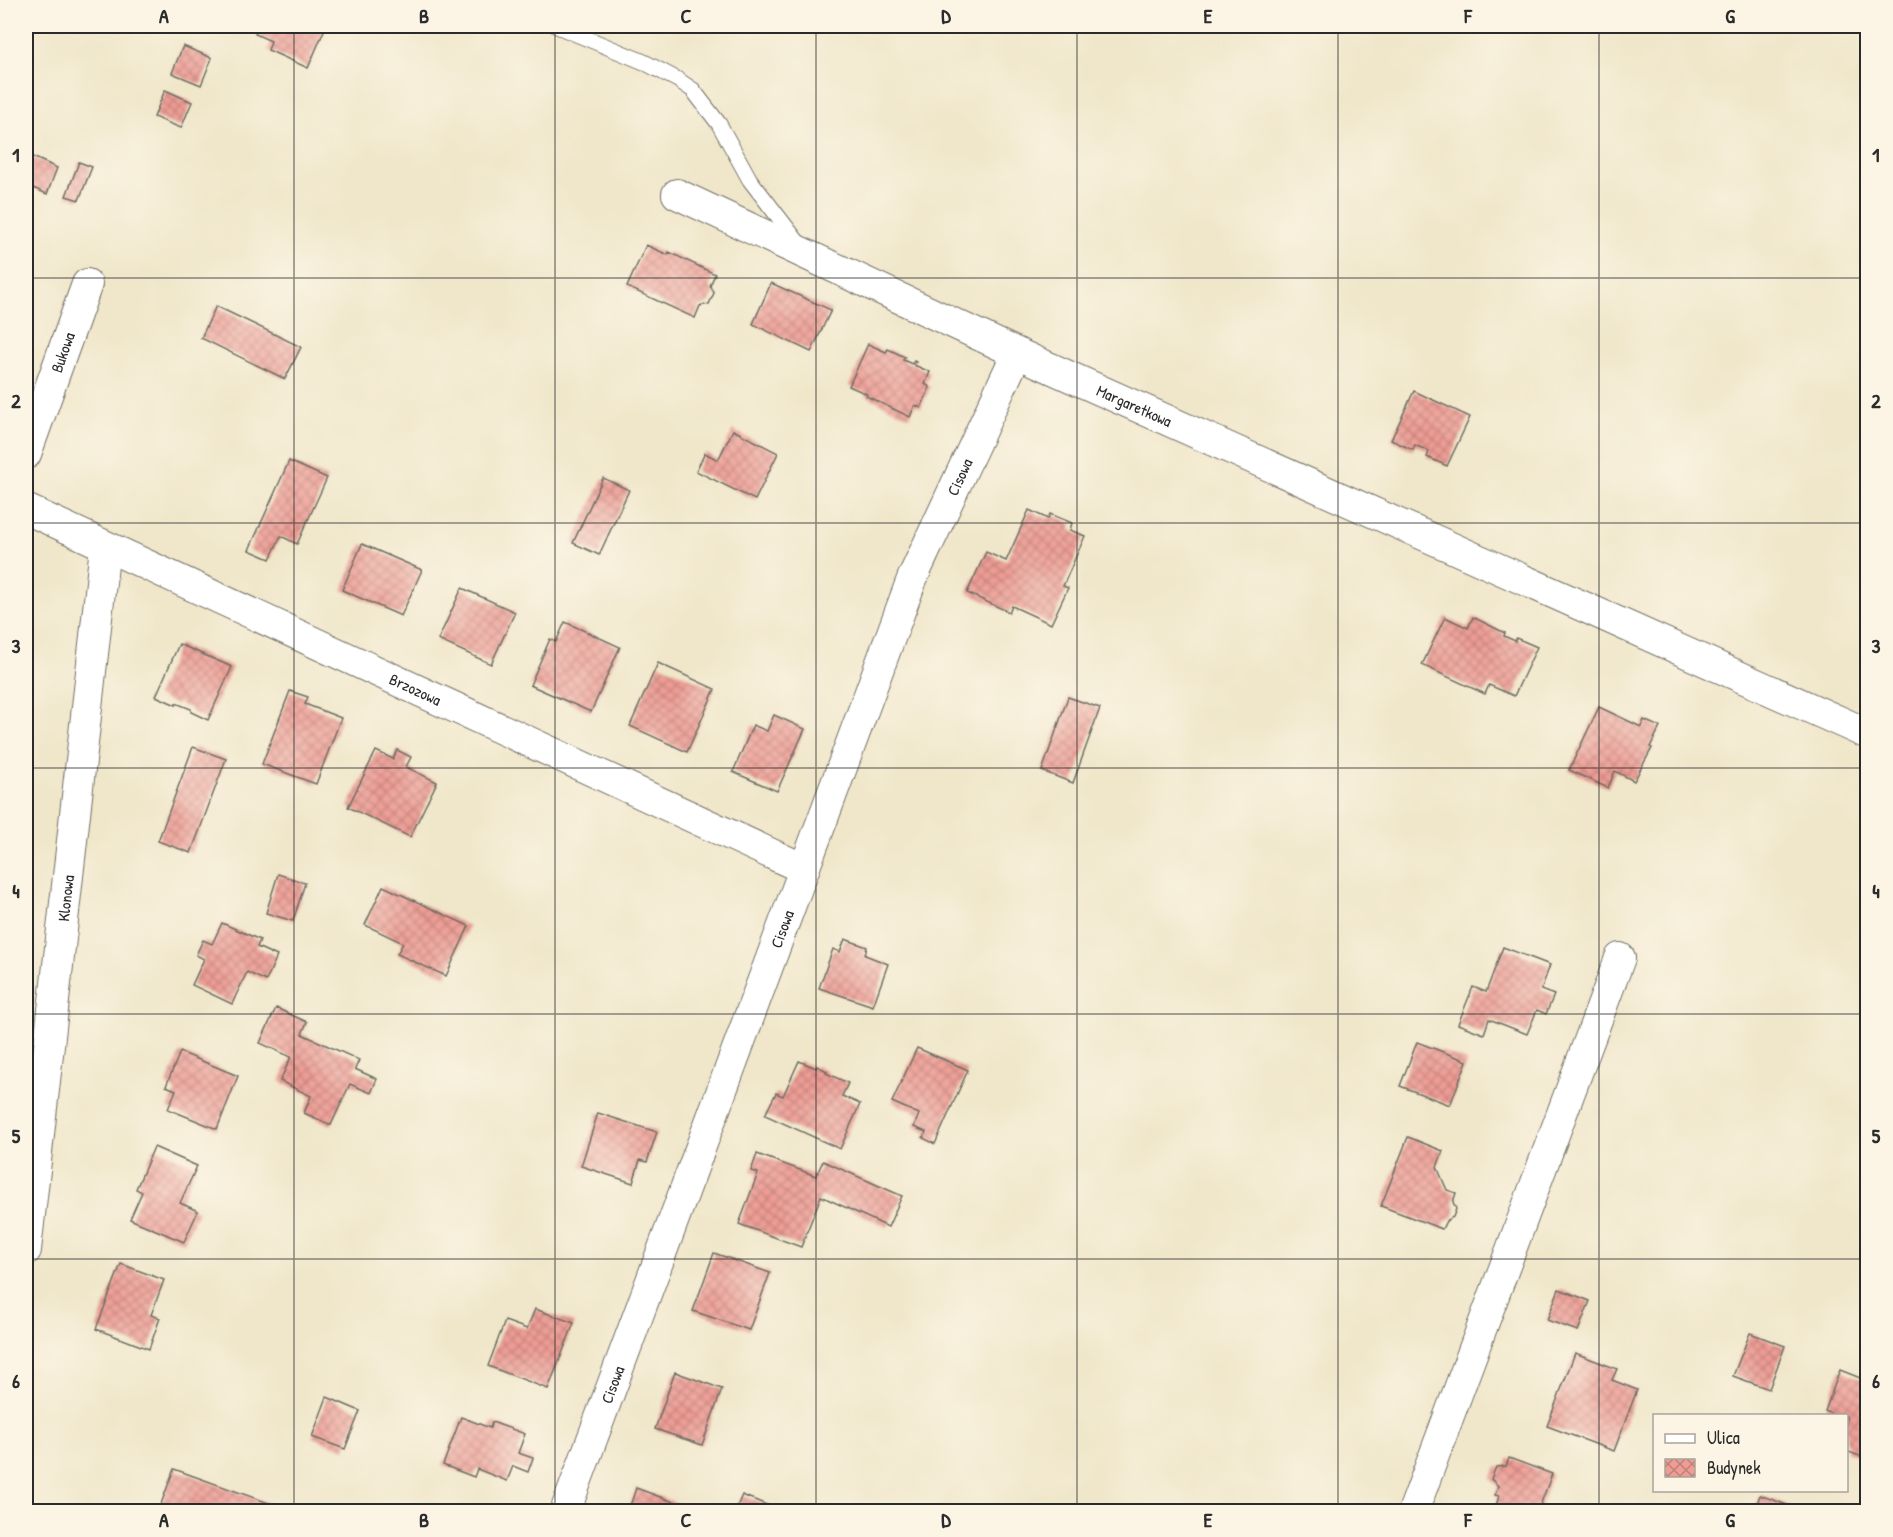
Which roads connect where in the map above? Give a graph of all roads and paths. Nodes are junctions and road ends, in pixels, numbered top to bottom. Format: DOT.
graph roads {
  1 [pos="557,26"];
  2 [pos="678,194"];
  3 [pos="808,255"];
  4 [pos="87,284"];
  5 [pos="1017,352"];
  6 [pos="26,454"];
  7 [pos="26,509"];
  8 [pos="105,547"];
  9 [pos="1868,734"];
  10 [pos="804,869"];
  11 [pos="1620,958"];
  12 [pos="26,1250"];
  13 [pos="565,1512"];
  14 [pos="1413,1512"];
  1 -- 3 [label="lane"];
  2 -- 3 [label="street, Margaretkowa"];
  3 -- 5 [label="street, Margaretkowa"];
  4 -- 6 [label="street, Bukowa"];
  5 -- 9 [label="street, Margaretkowa"];
  5 -- 10 [label="street, Cisowa"];
  7 -- 8 [label="street, Brzozowa"];
  8 -- 10 [label="street, Brzozowa"];
  8 -- 12 [label="street, Klonowa"];
  10 -- 13 [label="street, Cisowa"];
  11 -- 14 [label="street"];
}
